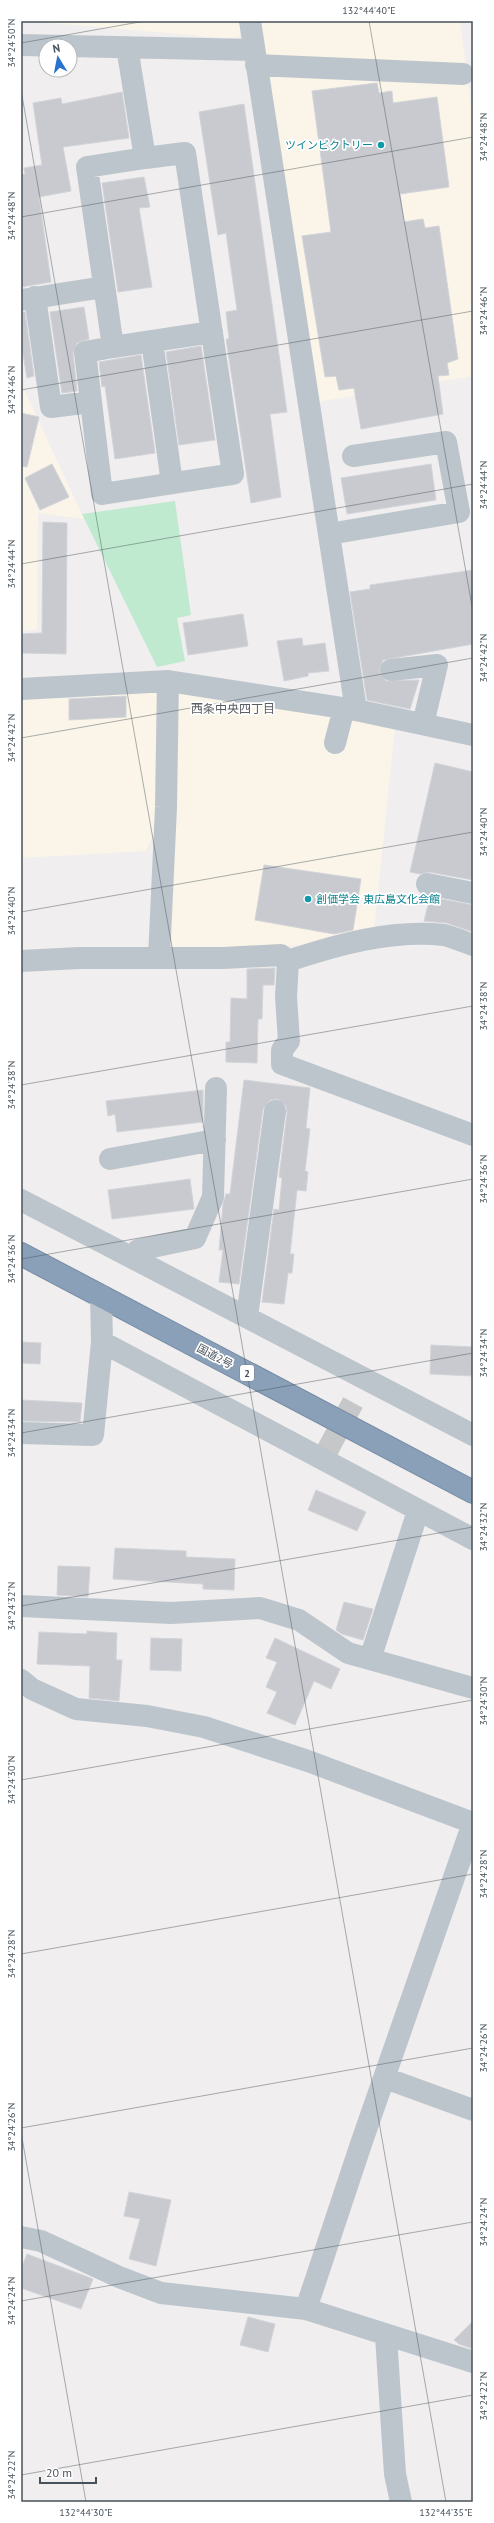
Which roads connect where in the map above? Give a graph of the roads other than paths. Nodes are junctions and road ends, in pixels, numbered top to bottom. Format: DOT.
graph roads {
  1 [pos="250,21"];
  2 [pos="21,45"];
  3 [pos="127,47"];
  4 [pos="255,57"];
  5 [pos="463,74"];
  6 [pos="145,158"];
  7 [pos="104,287"];
  8 [pos="28,298"];
  9 [pos="212,332"];
  10 [pos="152,341"];
  11 [pos="113,347"];
  12 [pos="91,402"];
  13 [pos="353,456"];
  14 [pos="172,483"];
  15 [pos="329,534"];
  16 [pos="390,670"];
  17 [pos="168,681"];
  18 [pos="21,689"];
  19 [pos="350,709"];
  20 [pos="423,724"];
  21 [pos="473,735"];
  22 [pos="336,743"];
  23 [pos="428,884"];
  24 [pos="473,893"];
  25 [pos="473,945"];
  26 [pos="159,958"];
  27 [pos="21,960"];
  28 [pos="288,961"];
  29 [pos="216,1088"];
  30 [pos="275,1111"];
  31 [pos="473,1135"];
  32 [pos="215,1140"];
  33 [pos="110,1159"];
  34 [pos="21,1200"];
  35 [pos="138,1250"];
  36 [pos="21,1254"];
  37 [pos="101,1296"];
  38 [pos="247,1317"];
  39 [pos="102,1342"];
  40 [pos="21,1433"];
  41 [pos="473,1435"];
  42 [pos="473,1492"];
  43 [pos="418,1511"];
  44 [pos="473,1539"];
  45 [pos="21,1606"];
  46 [pos="370,1659"];
  47 [pos="21,1680"];
  48 [pos="473,1688"];
  49 [pos="473,1823"];
  50 [pos="385,2078"];
  51 [pos="473,2110"];
  52 [pos="21,2237"];
  53 [pos="306,2309"];
  54 [pos="386,2336"];
  55 [pos="473,2362"];
  56 [pos="401,2502"];
  1 -- 4 [label="street"];
  2 -- 3 [label="street"];
  3 -- 4 [label="street"];
  3 -- 6 [label="street"];
  4 -- 5 [label="street"];
  4 -- 15 [label="street"];
  6 -- 7 [label="street"];
  6 -- 9 [label="street"];
  7 -- 8 [label="street"];
  7 -- 11 [label="street"];
  8 -- 12 [label="street"];
  9 -- 10 [label="street"];
  9 -- 14 [label="street"];
  10 -- 11 [label="street"];
  10 -- 14 [label="street"];
  11 -- 12 [label="street"];
  12 -- 14 [label="street"];
  13 -- 15 [label="street"];
  15 -- 19 [label="street"];
  16 -- 20 [label="street"];
  17 -- 18 [label="street"];
  17 -- 19 [label="street"];
  17 -- 26 [label="street"];
  19 -- 20 [label="street"];
  19 -- 22 [label="street"];
  20 -- 21 [label="street"];
  23 -- 24 [label="street"];
  25 -- 28 [label="street"];
  26 -- 27 [label="street"];
  26 -- 28 [label="street"];
  28 -- 31 [label="street"];
  29 -- 32 [label="street"];
  30 -- 38 [label="street"];
  32 -- 33 [label="street"];
  32 -- 35 [label="street"];
  34 -- 38 [label="street"];
  36 -- 37 [label="highway, 国道2号 / 2"];
  37 -- 39 [label="street"];
  37 -- 42 [label="highway, 国道2号 / 2"];
  38 -- 41 [label="street"];
  39 -- 40 [label="street"];
  39 -- 43 [label="street"];
  43 -- 44 [label="street"];
  43 -- 46 [label="street"];
  45 -- 46 [label="street"];
  46 -- 48 [label="street"];
  47 -- 49 [label="street"];
  49 -- 50 [label="street"];
  50 -- 51 [label="street"];
  50 -- 53 [label="street"];
  52 -- 53 [label="street"];
  53 -- 54 [label="street"];
  54 -- 55 [label="street"];
  54 -- 56 [label="street"];
}
